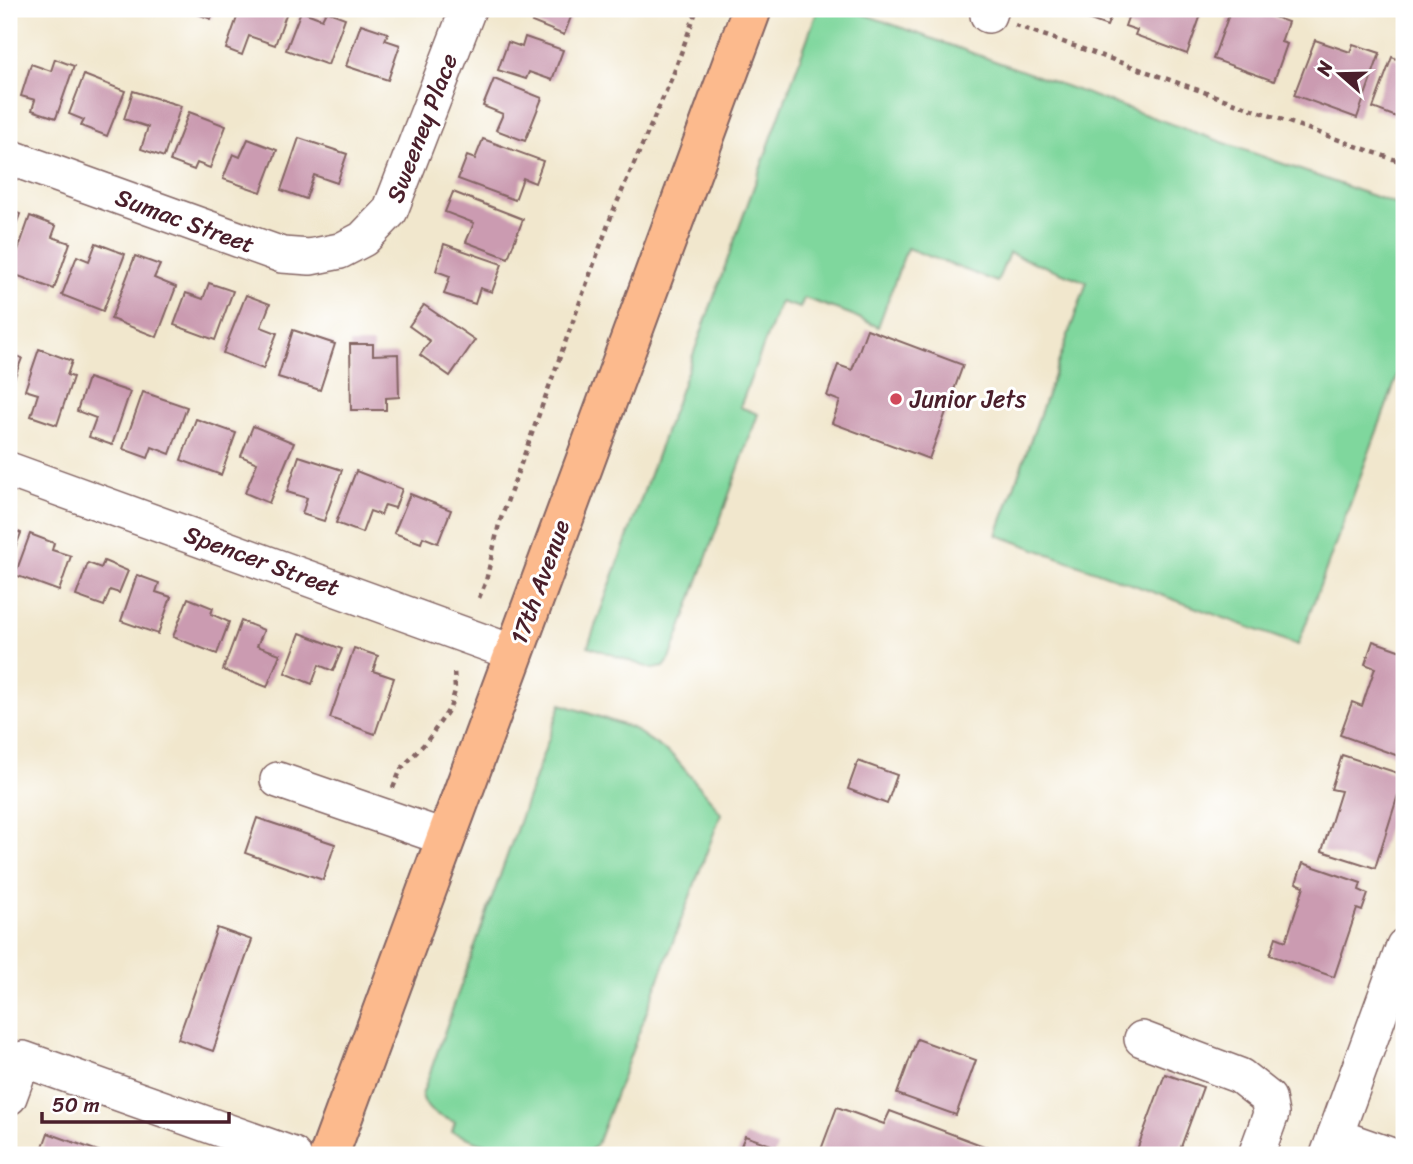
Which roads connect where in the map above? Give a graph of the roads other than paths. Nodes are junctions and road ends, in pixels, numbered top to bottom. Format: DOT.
graph roads {
  1 [pos="468,9"];
  2 [pos="752,9"];
  3 [pos="9,157"];
  4 [pos="363,239"];
  5 [pos="9,470"];
  6 [pos="514,653"];
  7 [pos="278,780"];
  8 [pos="446,838"];
  9 [pos="1404,946"];
  10 [pos="1396,994"];
  11 [pos="1142,1039"];
  12 [pos="9,1097"];
  13 [pos="1331,1145"];
  14 [pos="293,1155"];
  15 [pos="329,1155"];
  16 [pos="1256,1155"];
  17 [pos="1389,1155"];
  1 -- 4 [label="street, Sweeney Place"];
  2 -- 6 [label="main road, 17th Avenue"];
  3 -- 4 [label="street, Sumac Street"];
  5 -- 6 [label="street, Spencer Street"];
  6 -- 8 [label="main road, 17th Avenue"];
  7 -- 8 [label="street"];
  8 -- 15 [label="main road, 17th Avenue"];
  9 -- 10 [label="street"];
  10 -- 13 [label="street"];
  11 -- 16 [label="street"];
  12 -- 14 [label="street"];
  13 -- 17 [label="street"];
}
